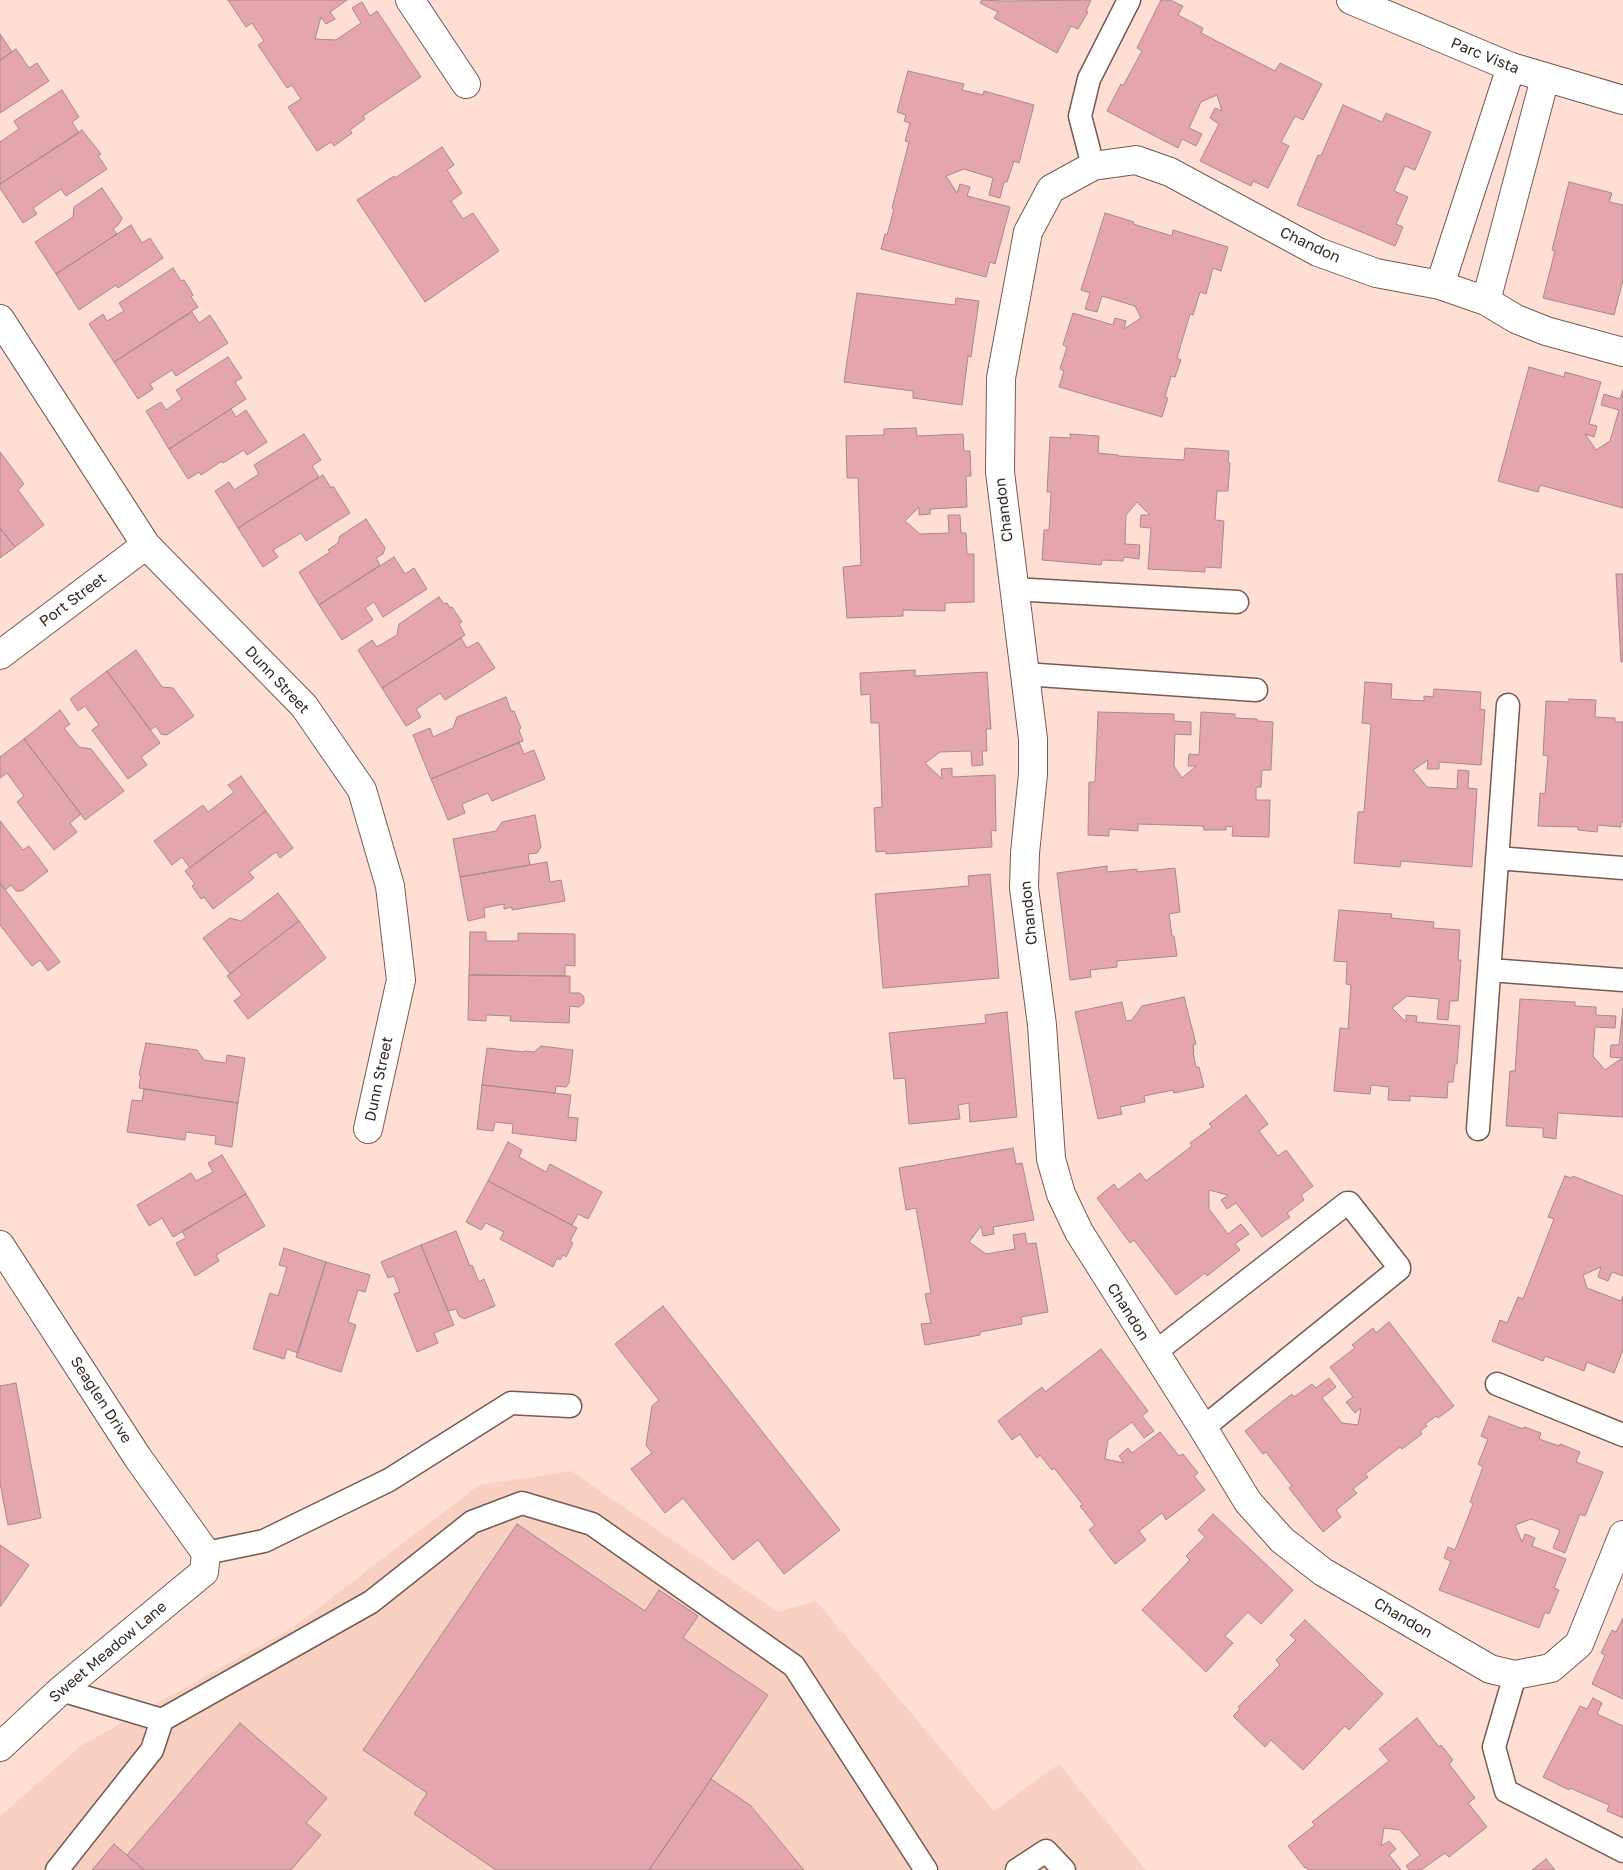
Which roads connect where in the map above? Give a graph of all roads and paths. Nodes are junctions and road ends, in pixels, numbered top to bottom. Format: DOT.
graph roads {
  1 [pos="410,0"];
  2 [pos="1130,0"];
  3 [pos="1351,0"];
  4 [pos="1510,68"];
  5 [pos="1545,78"];
  6 [pos="466,84"];
  7 [pos="1623,100"];
  8 [pos="1093,166"];
  9 [pos="1440,285"];
  10 [pos="1486,300"];
  11 [pos="0,319"];
  12 [pos="1623,352"];
  13 [pos="146,545"];
  14 [pos="1013,589"];
  15 [pos="1237,602"];
  16 [pos="0,654"];
  17 [pos="1024,674"];
  18 [pos="1256,690"];
  19 [pos="1508,705"];
  20 [pos="1497,858"];
  21 [pos="1623,868"];
  22 [pos="1490,970"];
  23 [pos="1623,980"];
  24 [pos="1478,1128"];
  25 [pos="368,1130"];
  26 [pos="0,1245"];
  27 [pos="1154,1353"];
  28 [pos="1497,1384"];
  29 [pos="570,1406"];
  30 [pos="1203,1428"];
  31 [pos="1623,1436"];
  32 [pos="1623,1535"];
  33 [pos="206,1553"];
  34 [pos="1515,1675"];
  35 [pos="62,1690"];
  36 [pos="162,1720"];
  37 [pos="0,1747"];
  38 [pos="1623,1851"];
  39 [pos="57,1870"];
  40 [pos="926,1870"];
  41 [pos="1017,1870"];
  42 [pos="1064,1870"];
  1 -- 6 [label="street"];
  2 -- 8 [label="lane"];
  3 -- 4 [label="street, Parc Vista"];
  4 -- 5 [label="street, Parc Vista"];
  4 -- 9 [label="street"];
  5 -- 7 [label="street, Parc Vista"];
  5 -- 10 [label="street"];
  8 -- 9 [label="street, Chandon"];
  8 -- 14 [label="street, Chandon"];
  9 -- 10 [label="street, Chandon"];
  10 -- 12 [label="street, Chandon"];
  11 -- 13 [label="street, Dunn Street"];
  13 -- 16 [label="street, Port Street"];
  13 -- 25 [label="street, Dunn Street"];
  14 -- 15 [label="lane"];
  14 -- 17 [label="street, Chandon"];
  17 -- 18 [label="lane"];
  17 -- 27 [label="street, Chandon"];
  19 -- 20 [label="lane"];
  20 -- 21 [label="lane"];
  20 -- 22 [label="lane"];
  22 -- 23 [label="lane"];
  22 -- 24 [label="lane"];
  26 -- 33 [label="street, Seaglen Drive"];
  27 -- 30 [label="street, Chandon"];
  27 -- 30 [label="lane"];
  28 -- 31 [label="lane"];
  29 -- 33 [label="lane"];
  30 -- 34 [label="street, Chandon"];
  32 -- 34 [label="street, Chandon"];
  33 -- 35 [label="street, Sweet Meadow Lane"];
  34 -- 38 [label="lane"];
  35 -- 36 [label="lane"];
  35 -- 37 [label="street, Sweet Meadow Lane"];
  36 -- 39 [label="lane"];
  36 -- 40 [label="lane"];
  41 -- 42 [label="lane"];
}
